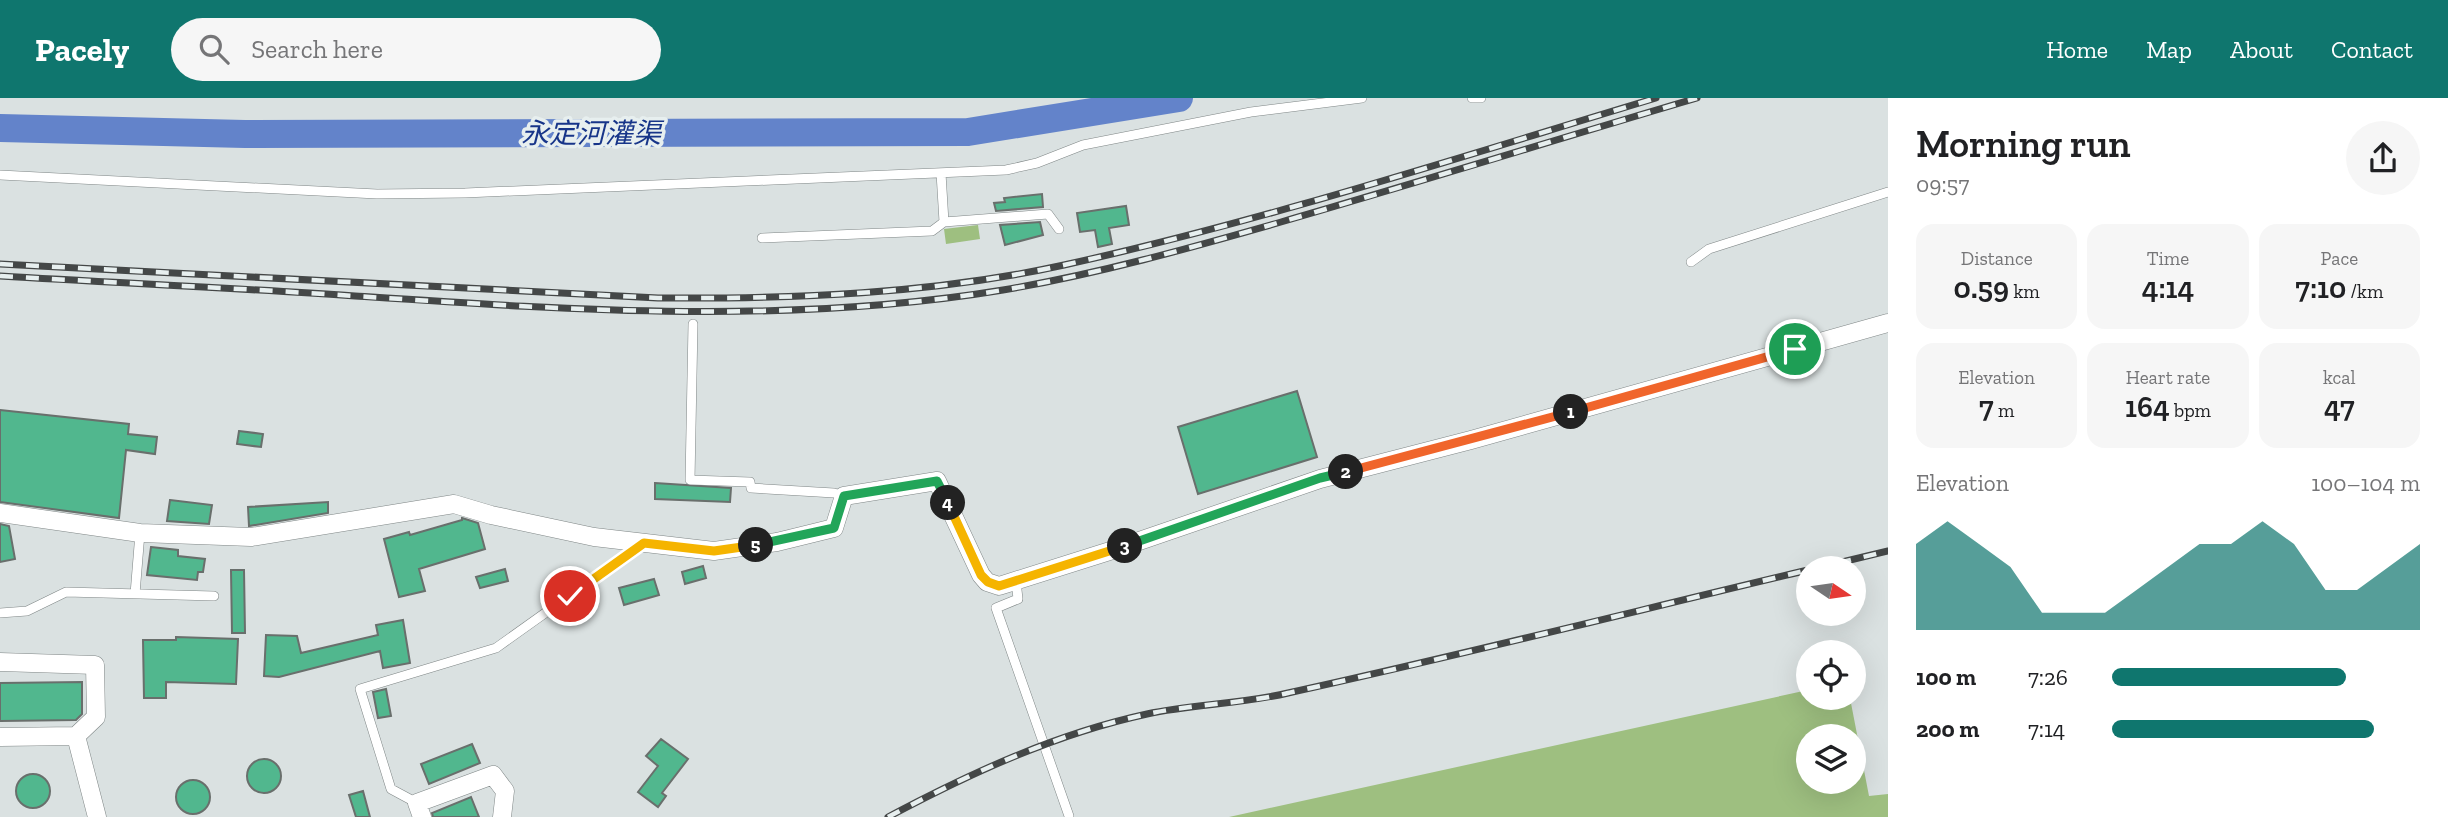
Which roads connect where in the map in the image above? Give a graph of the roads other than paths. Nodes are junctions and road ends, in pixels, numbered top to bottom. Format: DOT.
graph roads {
  1 [pos="1362,98"];
  2 [pos="1472,98"];
  3 [pos="1481,98"];
  4 [pos="941,173"];
  5 [pos="0,174"];
  6 [pos="1888,192"];
  7 [pos="944,222"];
  8 [pos="1059,229"];
  9 [pos="762,238"];
  10 [pos="1691,262"];
  11 [pos="1888,323"];
  12 [pos="693,324"];
  13 [pos="844,496"];
  14 [pos="0,513"];
  15 [pos="140,533"];
  16 [pos="644,543"];
  17 [pos="1016,580"];
  18 [pos="135,594"];
  19 [pos="214,596"];
  20 [pos="0,613"];
  21 [pos="0,662"];
  22 [pos="76,736"];
  23 [pos="0,737"];
  24 [pos="420,810"];
  25 [pos="97,817"];
  26 [pos="502,817"];
  27 [pos="1069,817"];
  1 -- 4 [label="lane"];
  2 -- 3 [label="lane"];
  4 -- 5 [label="lane"];
  4 -- 7 [label="lane"];
  6 -- 10 [label="lane"];
  7 -- 8 [label="lane"];
  7 -- 9 [label="lane"];
  11 -- 17 [label="street"];
  12 -- 13 [label="lane"];
  13 -- 16 [label="street"];
  13 -- 17 [label="street"];
  14 -- 15 [label="street"];
  15 -- 16 [label="street"];
  15 -- 18 [label="lane"];
  16 -- 24 [label="lane"];
  17 -- 27 [label="lane"];
  18 -- 19 [label="lane"];
  18 -- 20 [label="lane"];
  21 -- 22 [label="street"];
  22 -- 23 [label="street"];
  22 -- 25 [label="street"];
  24 -- 26 [label="street"];
}
